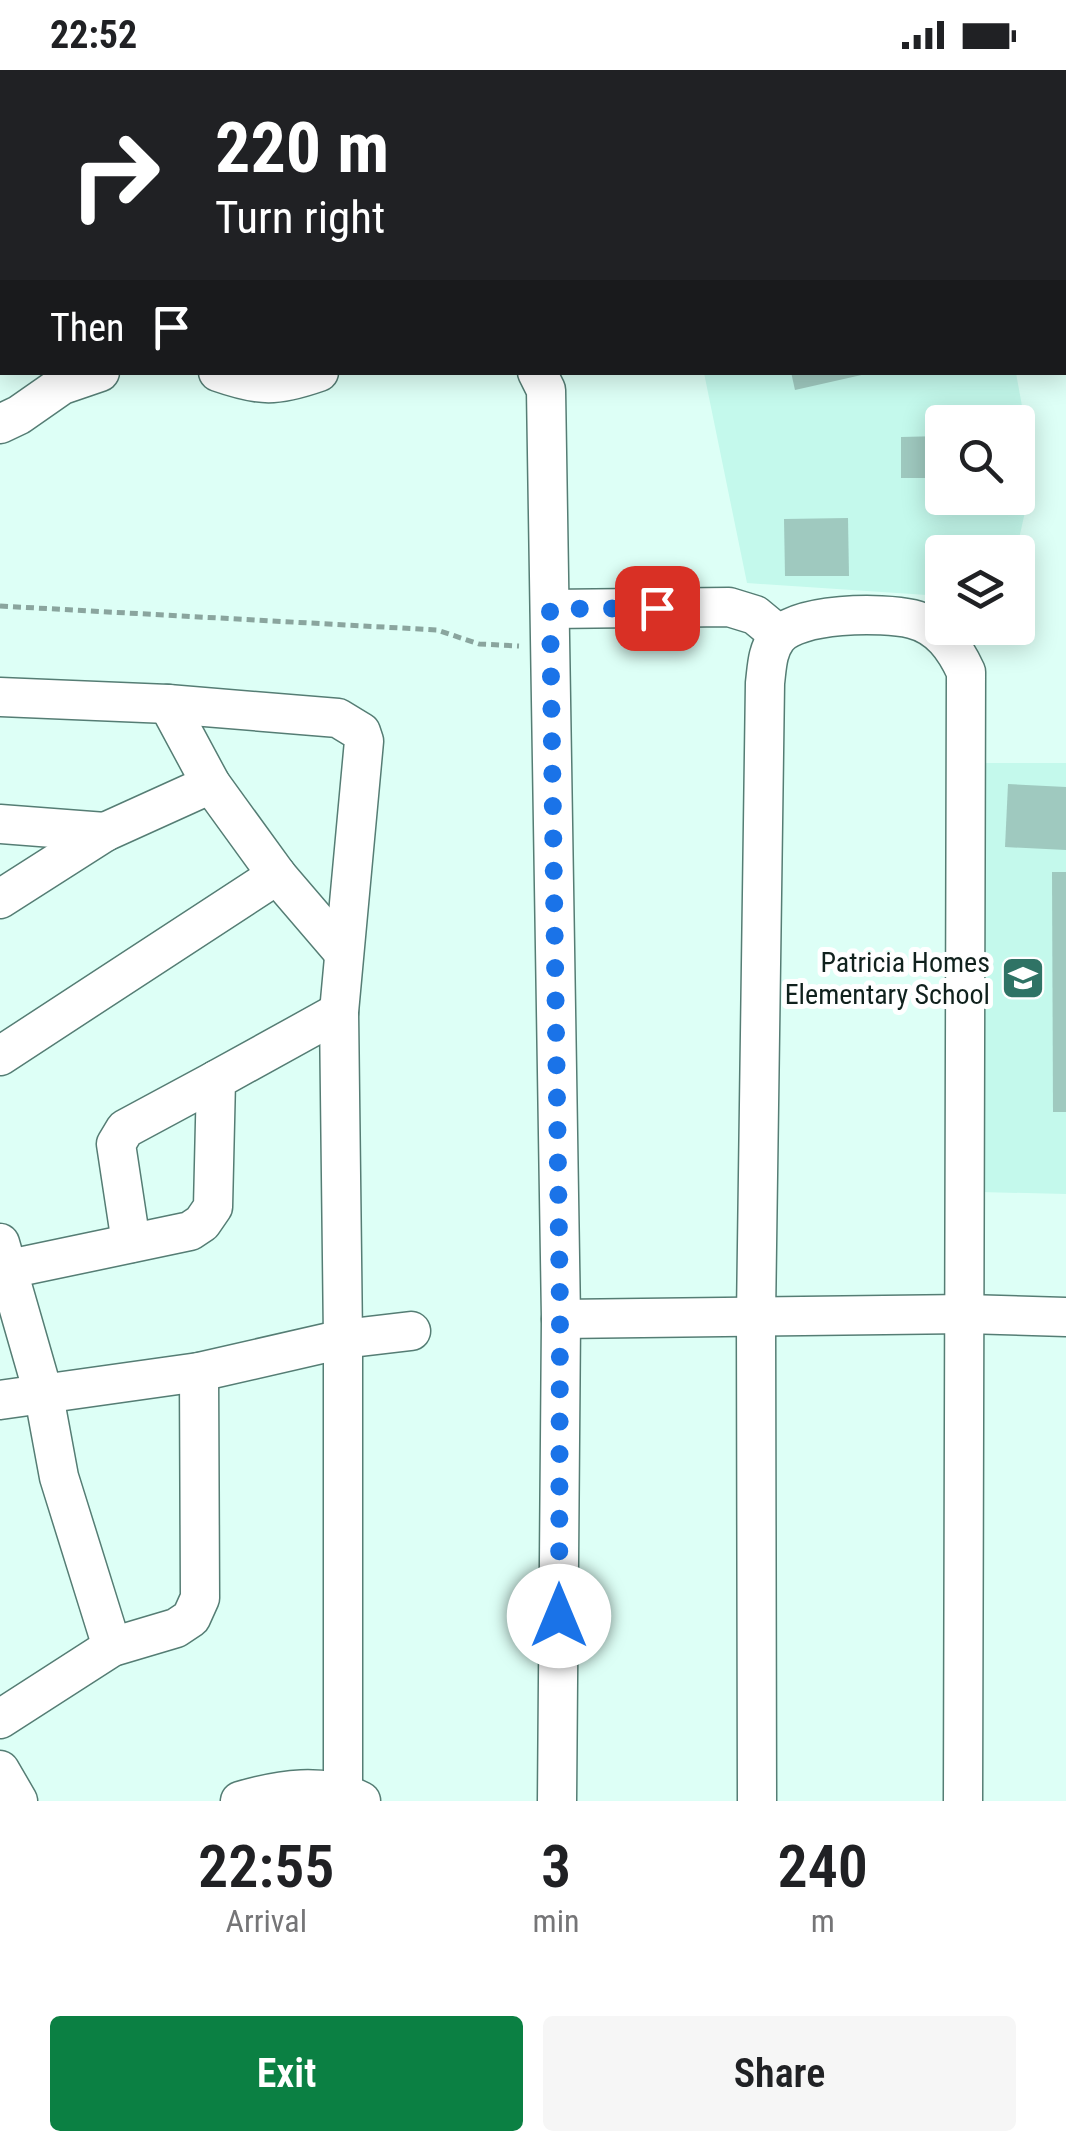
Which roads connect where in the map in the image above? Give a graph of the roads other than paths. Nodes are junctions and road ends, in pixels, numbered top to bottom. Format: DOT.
graph roads {
  1 [pos="91,375"];
  2 [pos="227,375"];
  3 [pos="311,375"];
  4 [pos="538,375"];
  5 [pos="0,424"];
  6 [pos="550,609"];
  7 [pos="778,634"];
  8 [pos="0,697"];
  9 [pos="168,704"];
  10 [pos="210,784"];
  11 [pos="0,824"];
  12 [pos="105,832"];
  13 [pos="277,875"];
  14 [pos="0,899"];
  15 [pos="343,952"];
  16 [pos="338,1012"];
  17 [pos="0,1056"];
  18 [pos="216,1080"];
  19 [pos="131,1243"];
  20 [pos="4,1256"];
  21 [pos="966,1314"];
  22 [pos="756,1316"];
  23 [pos="1066,1317"];
  24 [pos="560,1319"];
  25 [pos="412,1331"];
  26 [pos="343,1339"];
  27 [pos="199,1372"];
  28 [pos="44,1396"];
  29 [pos="0,1400"];
  30 [pos="112,1647"];
  31 [pos="0,1719"];
  32 [pos="0,1770"];
  33 [pos="352,1796"];
  34 [pos="18,1801"];
  35 [pos="240,1801"];
  36 [pos="558,1801"];
  37 [pos="757,1801"];
  38 [pos="963,1801"];
  1 -- 5 [label="street"];
  2 -- 3 [label="street"];
  4 -- 6 [label="street"];
  6 -- 7 [label="street"];
  6 -- 24 [label="street"];
  7 -- 21 [label="street"];
  7 -- 22 [label="street"];
  8 -- 9 [label="street"];
  9 -- 10 [label="street"];
  9 -- 15 [label="street"];
  10 -- 12 [label="street"];
  10 -- 13 [label="street"];
  11 -- 12 [label="street"];
  12 -- 14 [label="street"];
  13 -- 15 [label="street"];
  13 -- 17 [label="street"];
  15 -- 16 [label="street"];
  16 -- 18 [label="street"];
  16 -- 26 [label="street"];
  18 -- 19 [label="street"];
  18 -- 19 [label="street"];
  19 -- 20 [label="street"];
  20 -- 28 [label="street"];
  21 -- 22 [label="street"];
  21 -- 23 [label="street"];
  21 -- 38 [label="street"];
  22 -- 24 [label="street"];
  22 -- 37 [label="street"];
  24 -- 36 [label="street"];
  25 -- 26 [label="street"];
  26 -- 27 [label="street"];
  26 -- 33 [label="street"];
  27 -- 28 [label="street"];
  27 -- 30 [label="street"];
  28 -- 29 [label="street"];
  28 -- 30 [label="street"];
  30 -- 31 [label="street"];
  32 -- 34 [label="street"];
  33 -- 35 [label="street"];
}
